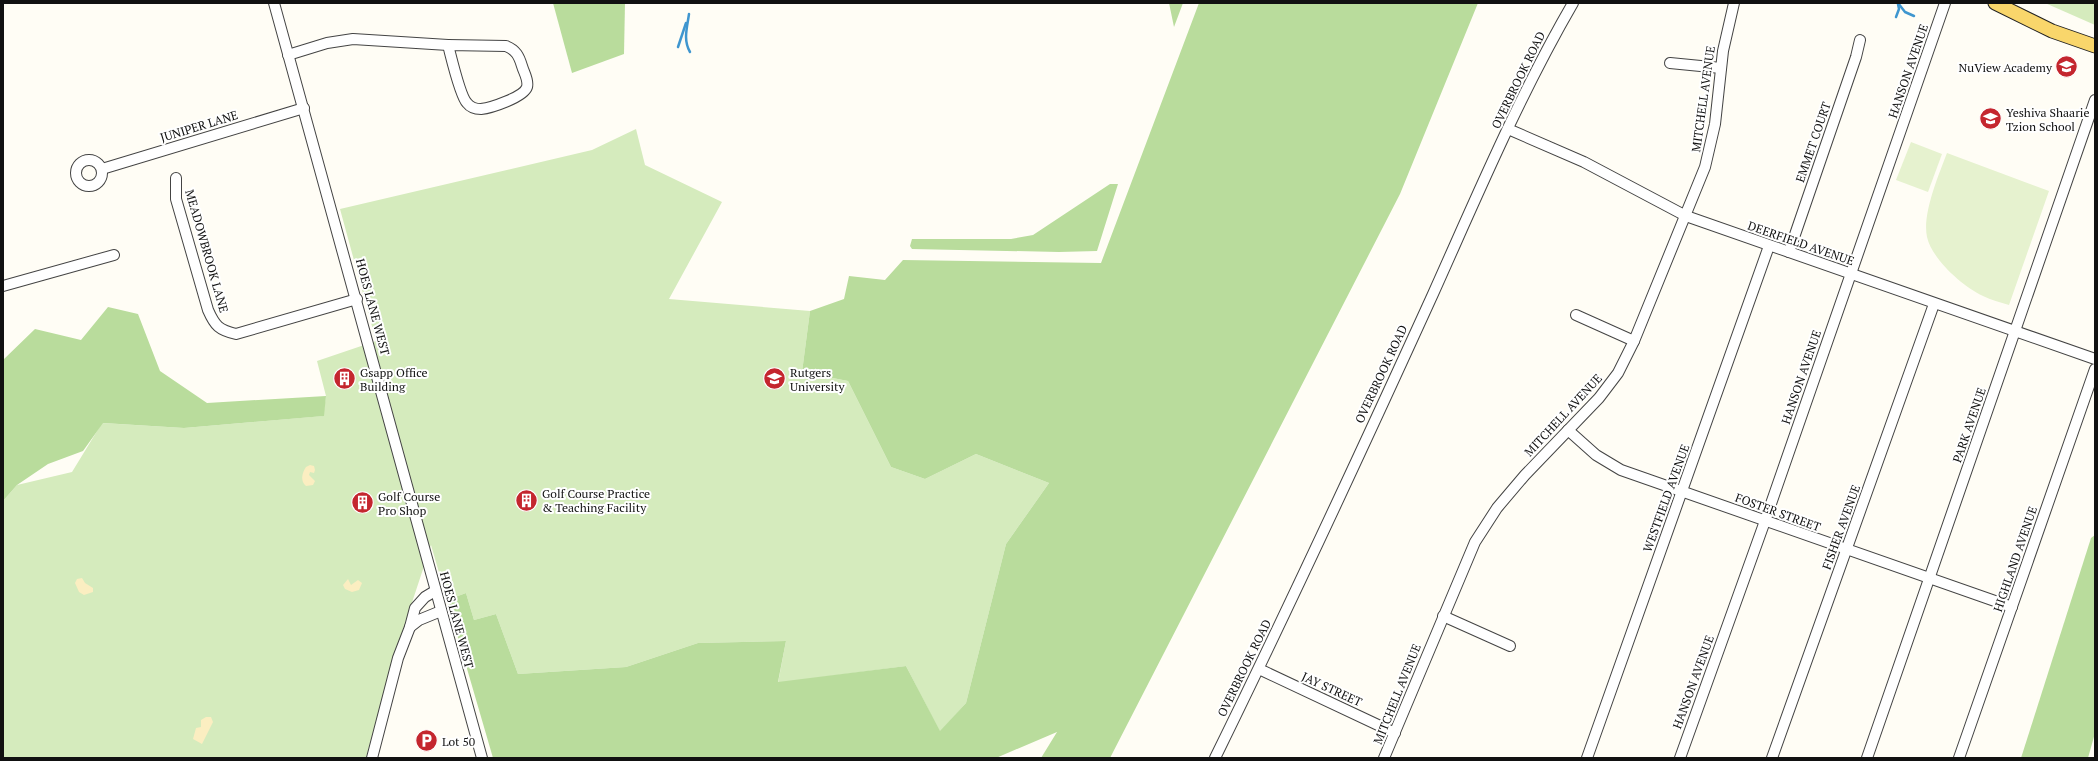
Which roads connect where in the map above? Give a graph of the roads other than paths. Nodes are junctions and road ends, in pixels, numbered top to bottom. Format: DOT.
graph roads {
  1 [pos="274,3"];
  2 [pos="1573,3"];
  3 [pos="1734,3"];
  4 [pos="1945,3"];
  5 [pos="1995,3"];
  6 [pos="1860,40"];
  7 [pos="448,45"];
  8 [pos="2095,46"];
  9 [pos="288,55"];
  10 [pos="1670,63"];
  11 [pos="1721,68"];
  12 [pos="2095,100"];
  13 [pos="304,108"];
  14 [pos="1508,129"];
  15 [pos="102,168"];
  16 [pos="176,178"];
  17 [pos="1686,216"];
  18 [pos="1769,246"];
  19 [pos="1789,252"];
  20 [pos="114,255"];
  21 [pos="1850,274"];
  22 [pos="3,286"];
  23 [pos="357,298"];
  24 [pos="1934,304"];
  25 [pos="1576,315"];
  26 [pos="2015,332"];
  27 [pos="1634,341"];
  28 [pos="2095,359"];
  29 [pos="2095,369"];
  30 [pos="1568,430"];
  31 [pos="1682,491"];
  32 [pos="1765,521"];
  33 [pos="1847,551"];
  34 [pos="1929,579"];
  35 [pos="435,591"];
  36 [pos="2012,607"];
  37 [pos="441,611"];
  38 [pos="1443,616"];
  39 [pos="410,627"];
  40 [pos="1510,646"];
  41 [pos="1259,669"];
  42 [pos="1395,733"];
  43 [pos="372,758"];
  44 [pos="482,758"];
  45 [pos="1215,758"];
  46 [pos="1384,758"];
  47 [pos="1587,758"];
  48 [pos="1680,758"];
  49 [pos="1772,758"];
  50 [pos="1867,758"];
  51 [pos="1959,758"];
  1 -- 9 [label="street, HOES LANE WEST"];
  2 -- 14 [label="street, OVERBROOK ROAD"];
  3 -- 11 [label="street, MITCHELL AVENUE"];
  4 -- 21 [label="street, HANSON AVENUE"];
  5 -- 8 [label="main road"];
  6 -- 19 [label="street, EMMET COURT"];
  7 -- 7 [label="street"];
  7 -- 9 [label="street"];
  9 -- 13 [label="street, HOES LANE WEST"];
  10 -- 11 [label="street"];
  11 -- 17 [label="street, MITCHELL AVENUE"];
  12 -- 26 [label="street, PARK AVENUE"];
  13 -- 15 [label="street, JUNIPER LANE"];
  13 -- 23 [label="street, HOES LANE WEST"];
  14 -- 17 [label="street, DEERFIELD AVENUE"];
  14 -- 41 [label="street, OVERBROOK ROAD"];
  16 -- 23 [label="street, MEADOWBROOK LANE"];
  17 -- 18 [label="street, DEERFIELD AVENUE"];
  17 -- 27 [label="street, MITCHELL AVENUE"];
  18 -- 19 [label="street, DEERFIELD AVENUE"];
  18 -- 31 [label="street, WESTFIELD AVENUE"];
  19 -- 21 [label="street, DEERFIELD AVENUE"];
  20 -- 22 [label="street"];
  21 -- 24 [label="street, DEERFIELD AVENUE"];
  21 -- 32 [label="street, HANSON AVENUE"];
  23 -- 35 [label="street, HOES LANE WEST"];
  24 -- 26 [label="street, DEERFIELD AVENUE"];
  24 -- 33 [label="street, FISHER AVENUE"];
  25 -- 27 [label="street"];
  26 -- 28 [label="street, DEERFIELD AVENUE"];
  26 -- 34 [label="street, PARK AVENUE"];
  27 -- 30 [label="street, MITCHELL AVENUE"];
  29 -- 36 [label="street, HIGHLAND AVENUE"];
  30 -- 31 [label="street, FOSTER STREET"];
  30 -- 38 [label="street, MITCHELL AVENUE"];
  31 -- 32 [label="street, FOSTER STREET"];
  31 -- 47 [label="street, WESTFIELD AVENUE"];
  32 -- 33 [label="street, FOSTER STREET"];
  32 -- 48 [label="street, HANSON AVENUE"];
  33 -- 34 [label="street, FOSTER STREET"];
  33 -- 49 [label="street, FISHER AVENUE"];
  34 -- 36 [label="street, FOSTER STREET"];
  34 -- 50 [label="street, PARK AVENUE"];
  35 -- 37 [label="street, HOES LANE WEST"];
  35 -- 39 [label="street"];
  36 -- 51 [label="street, HIGHLAND AVENUE"];
  37 -- 39 [label="street"];
  37 -- 44 [label="street, HOES LANE WEST"];
  38 -- 40 [label="street"];
  38 -- 42 [label="street, MITCHELL AVENUE"];
  39 -- 43 [label="street"];
  41 -- 42 [label="street, JAY STREET"];
  41 -- 45 [label="street, OVERBROOK ROAD"];
  42 -- 46 [label="street, MITCHELL AVENUE"];
}
